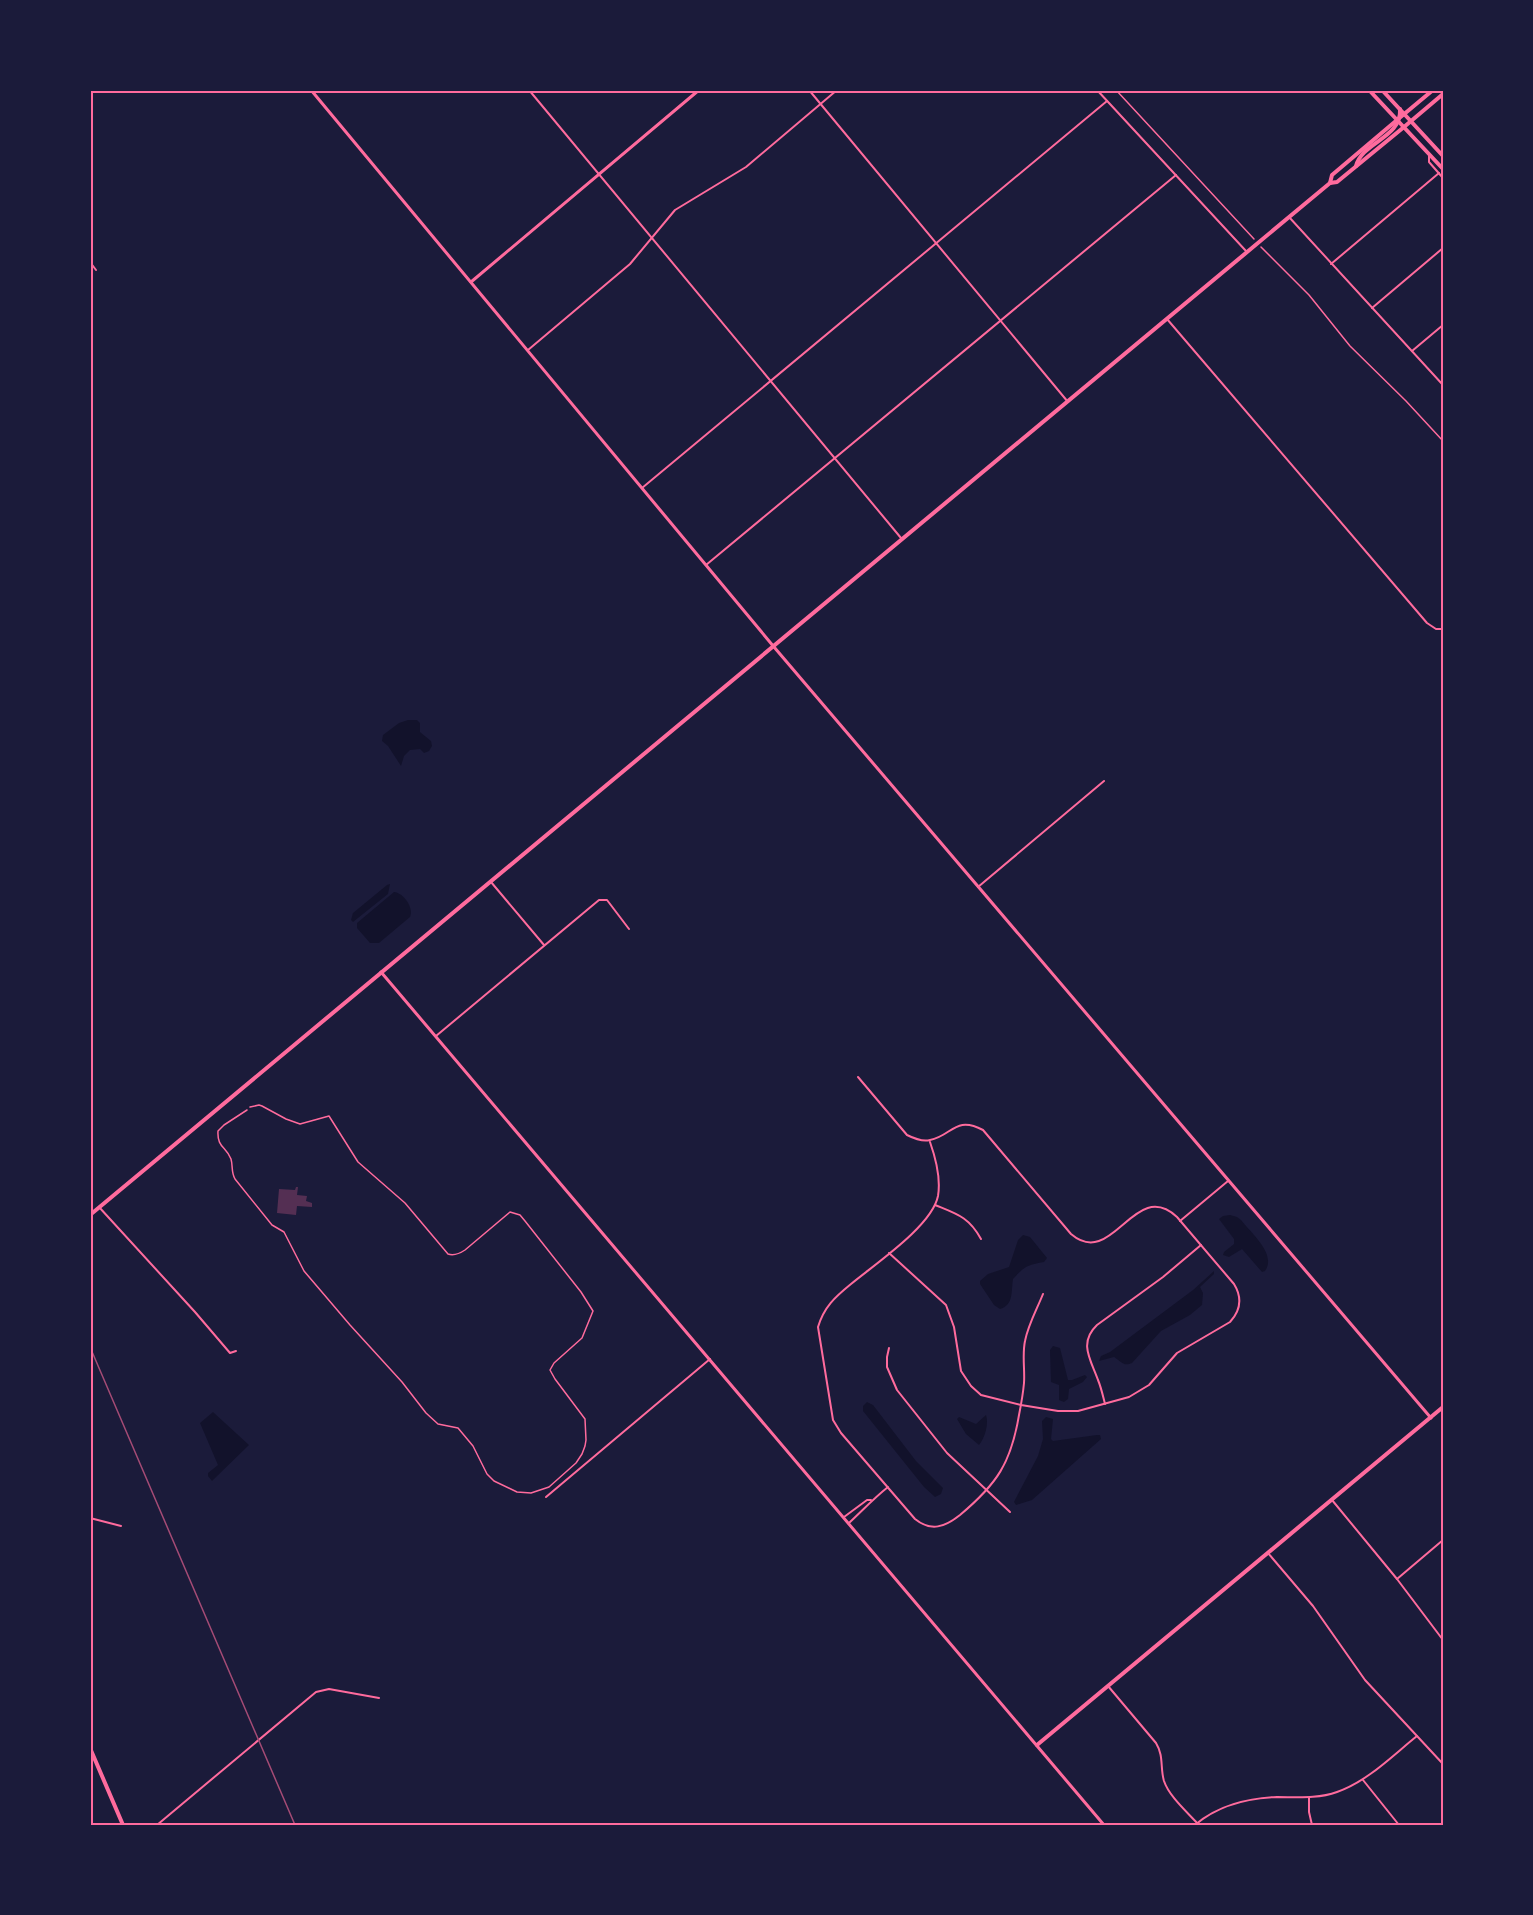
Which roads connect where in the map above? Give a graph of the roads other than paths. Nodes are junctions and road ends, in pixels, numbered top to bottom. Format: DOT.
graph roads {
  1 [pos="311,90"];
  2 [pos="530,90"];
  3 [pos="699,90"];
  4 [pos="809,90"];
  5 [pos="837,90"];
  6 [pos="1097,90"];
  7 [pos="1369,90"];
  8 [pos="1382,90"];
  9 [pos="1433,90"];
  10 [pos="1443,94"];
  11 [pos="1107,101"];
  12 [pos="821,104"];
  13 [pos="1400,118"];
  14 [pos="1407,124"];
  15 [pos="1429,154"];
  16 [pos="1443,156"];
  17 [pos="1355,167"];
  18 [pos="1443,169"];
  19 [pos="1439,173"];
  20 [pos="599,174"];
  21 [pos="1176,175"];
  22 [pos="1443,178"];
  23 [pos="1330,183"];
  24 [pos="1289,217"];
  25 [pos="652,238"];
  26 [pos="936,243"];
  27 [pos="1443,248"];
  28 [pos="1248,252"];
  29 [pos="90,262"];
  30 [pos="1331,264"];
  31 [pos="96,270"];
  32 [pos="471,282"];
  33 [pos="1372,308"];
  34 [pos="1167,319"];
  35 [pos="1001,321"];
  36 [pos="1443,325"];
  37 [pos="528,350"];
  38 [pos="1412,351"];
  39 [pos="770,381"];
  40 [pos="1443,385"];
  41 [pos="1068,402"];
  42 [pos="835,459"];
  43 [pos="642,488"];
  44 [pos="902,540"];
  45 [pos="706,565"];
  46 [pos="1443,629"];
  47 [pos="774,646"];
  48 [pos="1104,781"];
  49 [pos="491,882"];
  50 [pos="978,887"];
  51 [pos="629,929"];
  52 [pos="544,945"];
  53 [pos="381,972"];
  54 [pos="436,1036"];
  55 [pos="858,1077"];
  56 [pos="930,1141"];
  57 [pos="1228,1181"];
  58 [pos="935,1205"];
  59 [pos="99,1207"];
  60 [pos="90,1215"];
  61 [pos="1180,1221"];
  62 [pos="981,1239"];
  63 [pos="1201,1245"];
  64 [pos="889,1252"];
  65 [pos="1043,1294"];
  66 [pos="890,1348"];
  67 [pos="236,1351"];
  68 [pos="710,1359"];
  69 [pos="1021,1404"];
  70 [pos="1105,1404"];
  71 [pos="1443,1407"];
  72 [pos="1431,1418"];
  73 [pos="888,1487"];
  74 [pos="987,1491"];
  75 [pos="546,1497"];
  76 [pos="871,1500"];
  77 [pos="1332,1500"];
  78 [pos="1010,1512"];
  79 [pos="844,1517"];
  80 [pos="90,1518"];
  81 [pos="849,1523"];
  82 [pos="121,1526"];
  83 [pos="1443,1540"];
  84 [pos="1268,1553"];
  85 [pos="1396,1579"];
  86 [pos="1443,1640"];
  87 [pos="1107,1686"];
  88 [pos="379,1698"];
  89 [pos="1416,1736"];
  90 [pos="1037,1745"];
  91 [pos="90,1748"];
  92 [pos="1443,1764"];
  93 [pos="1363,1780"];
  94 [pos="1309,1797"];
  95 [pos="1196,1824"];
  96 [pos="123,1825"];
  97 [pos="157,1825"];
  98 [pos="1104,1825"];
  99 [pos="1312,1825"];
  100 [pos="1399,1825"];
  1 -- 32 [label="street"];
  2 -- 20 [label="street"];
  3 -- 20 [label="street"];
  4 -- 12 [label="street"];
  5 -- 12 [label="street"];
  6 -- 11 [label="street"];
  7 -- 13 [label="main road"];
  8 -- 13 [label="main road"];
  9 -- 13 [label="main road"];
  10 -- 14 [label="main road"];
  11 -- 21 [label="street"];
  11 -- 26 [label="street"];
  12 -- 25 [label="street"];
  12 -- 26 [label="street"];
  13 -- 14 [label="main road"];
  13 -- 14 [label="main road"];
  13 -- 17 [label="main road"];
  13 -- 23 [label="main road"];
  14 -- 15 [label="main road"];
  14 -- 16 [label="main road"];
  14 -- 17 [label="main road"];
  15 -- 18 [label="main road"];
  15 -- 19 [label="street"];
  17 -- 23 [label="main road"];
  19 -- 22 [label="street"];
  19 -- 30 [label="street"];
  20 -- 25 [label="street"];
  20 -- 32 [label="street"];
  21 -- 28 [label="street"];
  21 -- 35 [label="street"];
  23 -- 24 [label="main road"];
  24 -- 28 [label="main road"];
  24 -- 30 [label="street"];
  25 -- 37 [label="street"];
  25 -- 39 [label="street"];
  26 -- 35 [label="street"];
  26 -- 39 [label="street"];
  27 -- 33 [label="street"];
  28 -- 34 [label="main road"];
  29 -- 31 [label="street"];
  30 -- 33 [label="street"];
  32 -- 37 [label="street"];
  33 -- 38 [label="street"];
  34 -- 41 [label="main road"];
  34 -- 46 [label="street"];
  35 -- 41 [label="street"];
  35 -- 42 [label="street"];
  36 -- 38 [label="street"];
  37 -- 43 [label="street"];
  38 -- 40 [label="street"];
  39 -- 42 [label="street"];
  39 -- 43 [label="street"];
  41 -- 44 [label="main road"];
  42 -- 44 [label="street"];
  42 -- 45 [label="street"];
  43 -- 45 [label="street"];
  44 -- 47 [label="main road"];
  45 -- 47 [label="street"];
  47 -- 49 [label="main road"];
  47 -- 50 [label="street"];
  48 -- 50 [label="street"];
  49 -- 52 [label="street"];
  49 -- 53 [label="main road"];
  50 -- 57 [label="street"];
  51 -- 52 [label="street"];
  52 -- 54 [label="street"];
  53 -- 54 [label="street"];
  53 -- 59 [label="main road"];
  54 -- 68 [label="street"];
  55 -- 56 [label="street"];
  56 -- 58 [label="street"];
  56 -- 61 [label="street"];
  57 -- 61 [label="street"];
  57 -- 72 [label="street"];
  58 -- 62 [label="street"];
  58 -- 64 [label="street"];
  59 -- 60 [label="main road"];
  59 -- 67 [label="street"];
  61 -- 63 [label="street"];
  63 -- 70 [label="street"];
  63 -- 70 [label="street"];
  64 -- 69 [label="street"];
  64 -- 73 [label="street"];
  65 -- 69 [label="street"];
  66 -- 74 [label="street"];
  68 -- 75 [label="street"];
  68 -- 79 [label="street"];
  69 -- 70 [label="street"];
  69 -- 74 [label="street"];
  71 -- 72 [label="main road"];
  72 -- 77 [label="main road"];
  73 -- 74 [label="street"];
  73 -- 76 [label="street"];
  74 -- 78 [label="street"];
  76 -- 79 [label="street"];
  76 -- 81 [label="street"];
  77 -- 84 [label="main road"];
  77 -- 85 [label="street"];
  79 -- 81 [label="street"];
  80 -- 82 [label="street"];
  81 -- 90 [label="street"];
  83 -- 85 [label="street"];
  84 -- 87 [label="main road"];
  84 -- 89 [label="street"];
  85 -- 86 [label="street"];
  87 -- 90 [label="main road"];
  87 -- 95 [label="street"];
  88 -- 97 [label="street"];
  89 -- 92 [label="street"];
  89 -- 93 [label="street"];
  90 -- 98 [label="street"];
  91 -- 96 [label="main road"];
  93 -- 94 [label="street"];
  93 -- 100 [label="street"];
  94 -- 95 [label="street"];
  94 -- 99 [label="street"];
}
